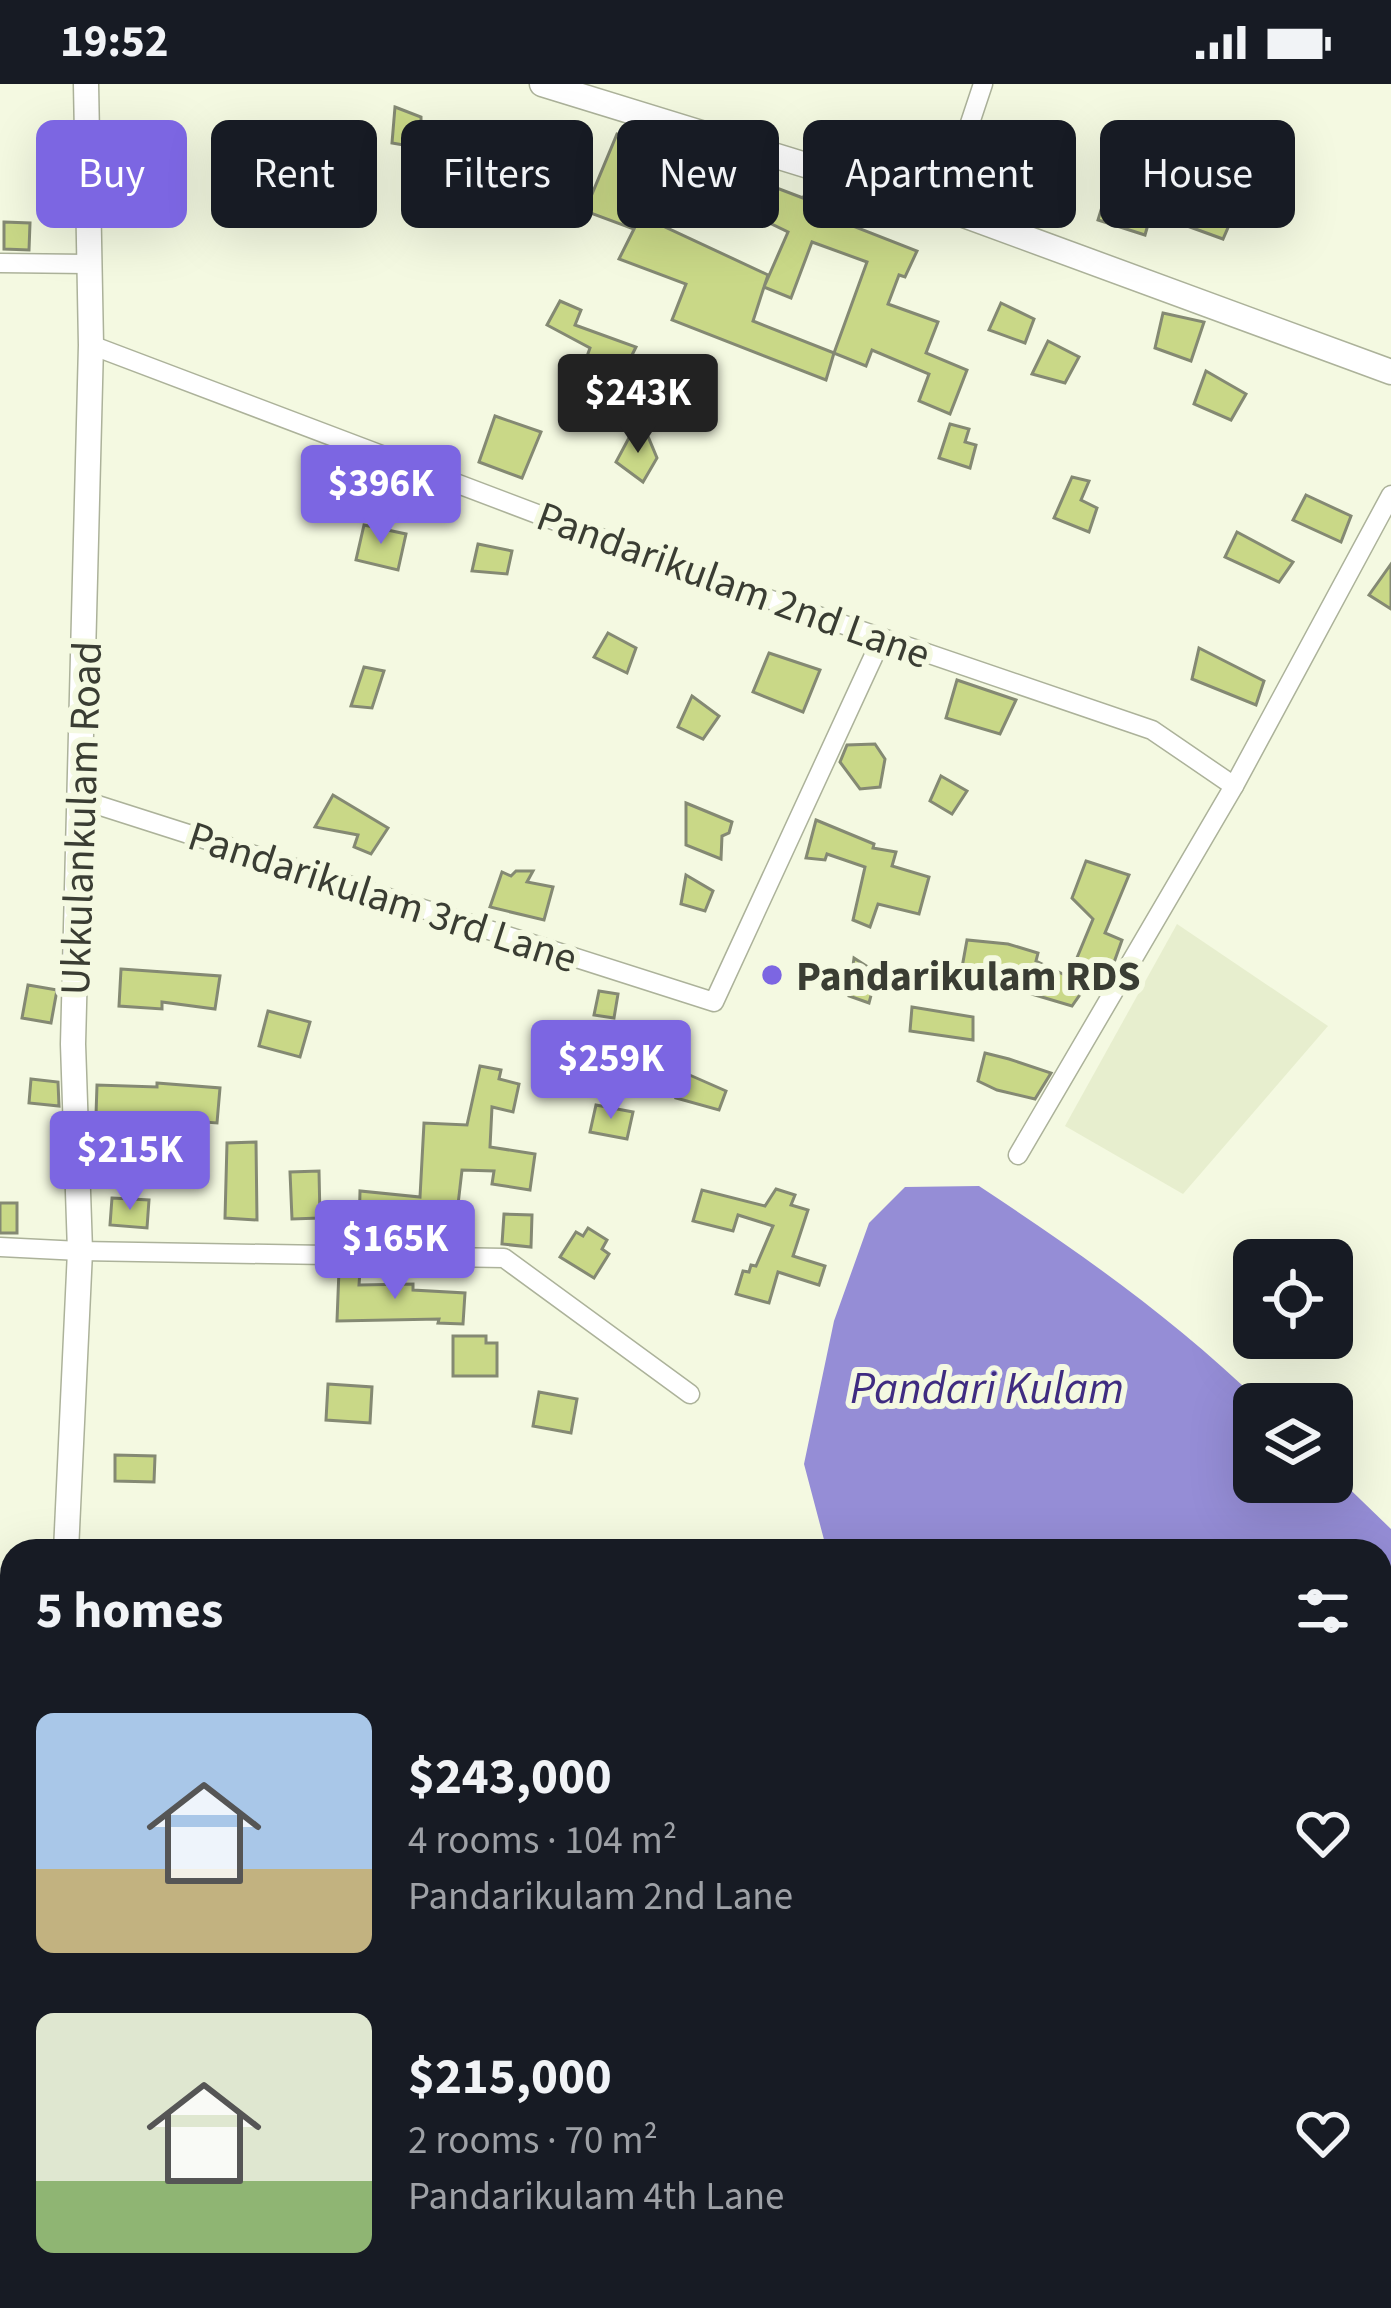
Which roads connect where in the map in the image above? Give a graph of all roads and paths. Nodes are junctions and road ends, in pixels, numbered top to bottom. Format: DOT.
graph roads {
  1 [pos="86,84"];
  2 [pos="542,84"];
  3 [pos="983,84"];
  4 [pos="971,120"];
  5 [pos="803,164"];
  6 [pos="999,228"];
  7 [pos="0,263"];
  8 [pos="88,264"];
  9 [pos="92,345"];
  10 [pos="1391,372"];
  11 [pos="1391,495"];
  12 [pos="882,638"];
  13 [pos="1234,786"];
  14 [pos="82,800"];
  15 [pos="1018,1155"];
  16 [pos="0,1246"];
  17 [pos="80,1251"];
  18 [pos="690,1394"];
  19 [pos="68,1539"];
  1 -- 8 [label="street, Ukkulankulam Road"];
  2 -- 5 [label="street"];
  3 -- 4 [label="street"];
  6 -- 10 [label="street"];
  7 -- 8 [label="street"];
  8 -- 9 [label="street, Ukkulankulam Road"];
  9 -- 12 [label="street, Pandarikulam 2nd Lane"];
  9 -- 14 [label="street, Ukkulankulam Road"];
  11 -- 13 [label="street"];
  12 -- 13 [label="street, Pandarikulam 2nd Lane"];
  12 -- 14 [label="street, Pandarikulam 3rd Lane"];
  13 -- 15 [label="street"];
  14 -- 17 [label="street, Ukkulankulam Road"];
  16 -- 17 [label="street"];
  17 -- 18 [label="street"];
  17 -- 19 [label="street, Ukkulankulam Road"];
}
